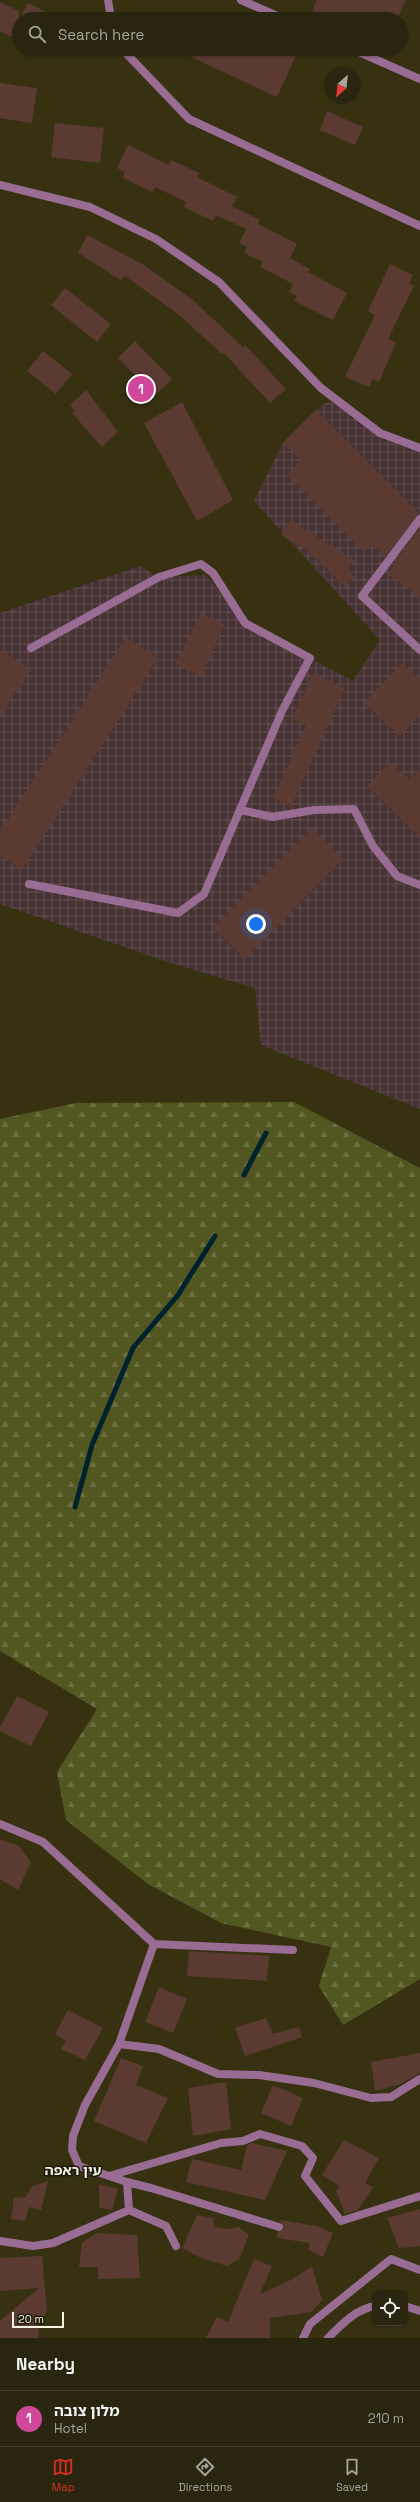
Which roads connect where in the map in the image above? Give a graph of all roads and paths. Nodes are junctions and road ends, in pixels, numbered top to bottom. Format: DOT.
graph roads {
  1 [pos="108,0"];
  2 [pos="241,0"];
  3 [pos="110,12"];
  4 [pos="268,12"];
  5 [pos="129,56"];
  6 [pos="368,56"];
  7 [pos="420,79"];
  8 [pos="0,185"];
  9 [pos="420,226"];
  10 [pos="420,448"];
  11 [pos="420,519"];
  12 [pos="31,648"];
  13 [pos="420,650"];
  14 [pos="241,810"];
  15 [pos="29,884"];
  16 [pos="420,886"];
  17 [pos="0,1824"];
  18 [pos="154,1944"];
  19 [pos="294,1950"];
  20 [pos="119,2044"];
  21 [pos="420,2079"];
  22 [pos="109,2176"];
  23 [pos="127,2182"];
  24 [pos="420,2196"];
  25 [pos="129,2210"];
  26 [pos="279,2227"];
  27 [pos="0,2240"];
  28 [pos="176,2246"];
  29 [pos="420,2270"];
  30 [pos="372,2306"];
  31 [pos="408,2307"];
  32 [pos="420,2311"];
  33 [pos="303,2338"];
  34 [pos="328,2338"];
  1 -- 3 [label="street"];
  2 -- 4 [label="street"];
  5 -- 9 [label="street"];
  6 -- 7 [label="street"];
  8 -- 10 [label="street"];
  11 -- 13 [label="street"];
  12 -- 14 [label="street"];
  14 -- 15 [label="street"];
  14 -- 16 [label="street"];
  17 -- 18 [label="street"];
  18 -- 19 [label="street"];
  18 -- 20 [label="street"];
  20 -- 21 [label="street"];
  20 -- 22 [label="street"];
  22 -- 23 [label="street"];
  22 -- 24 [label="street"];
  23 -- 25 [label="street"];
  23 -- 26 [label="street"];
  25 -- 27 [label="street"];
  25 -- 28 [label="street"];
  29 -- 33 [label="street"];
  30 -- 34 [label="street"];
  31 -- 32 [label="street"];
}
